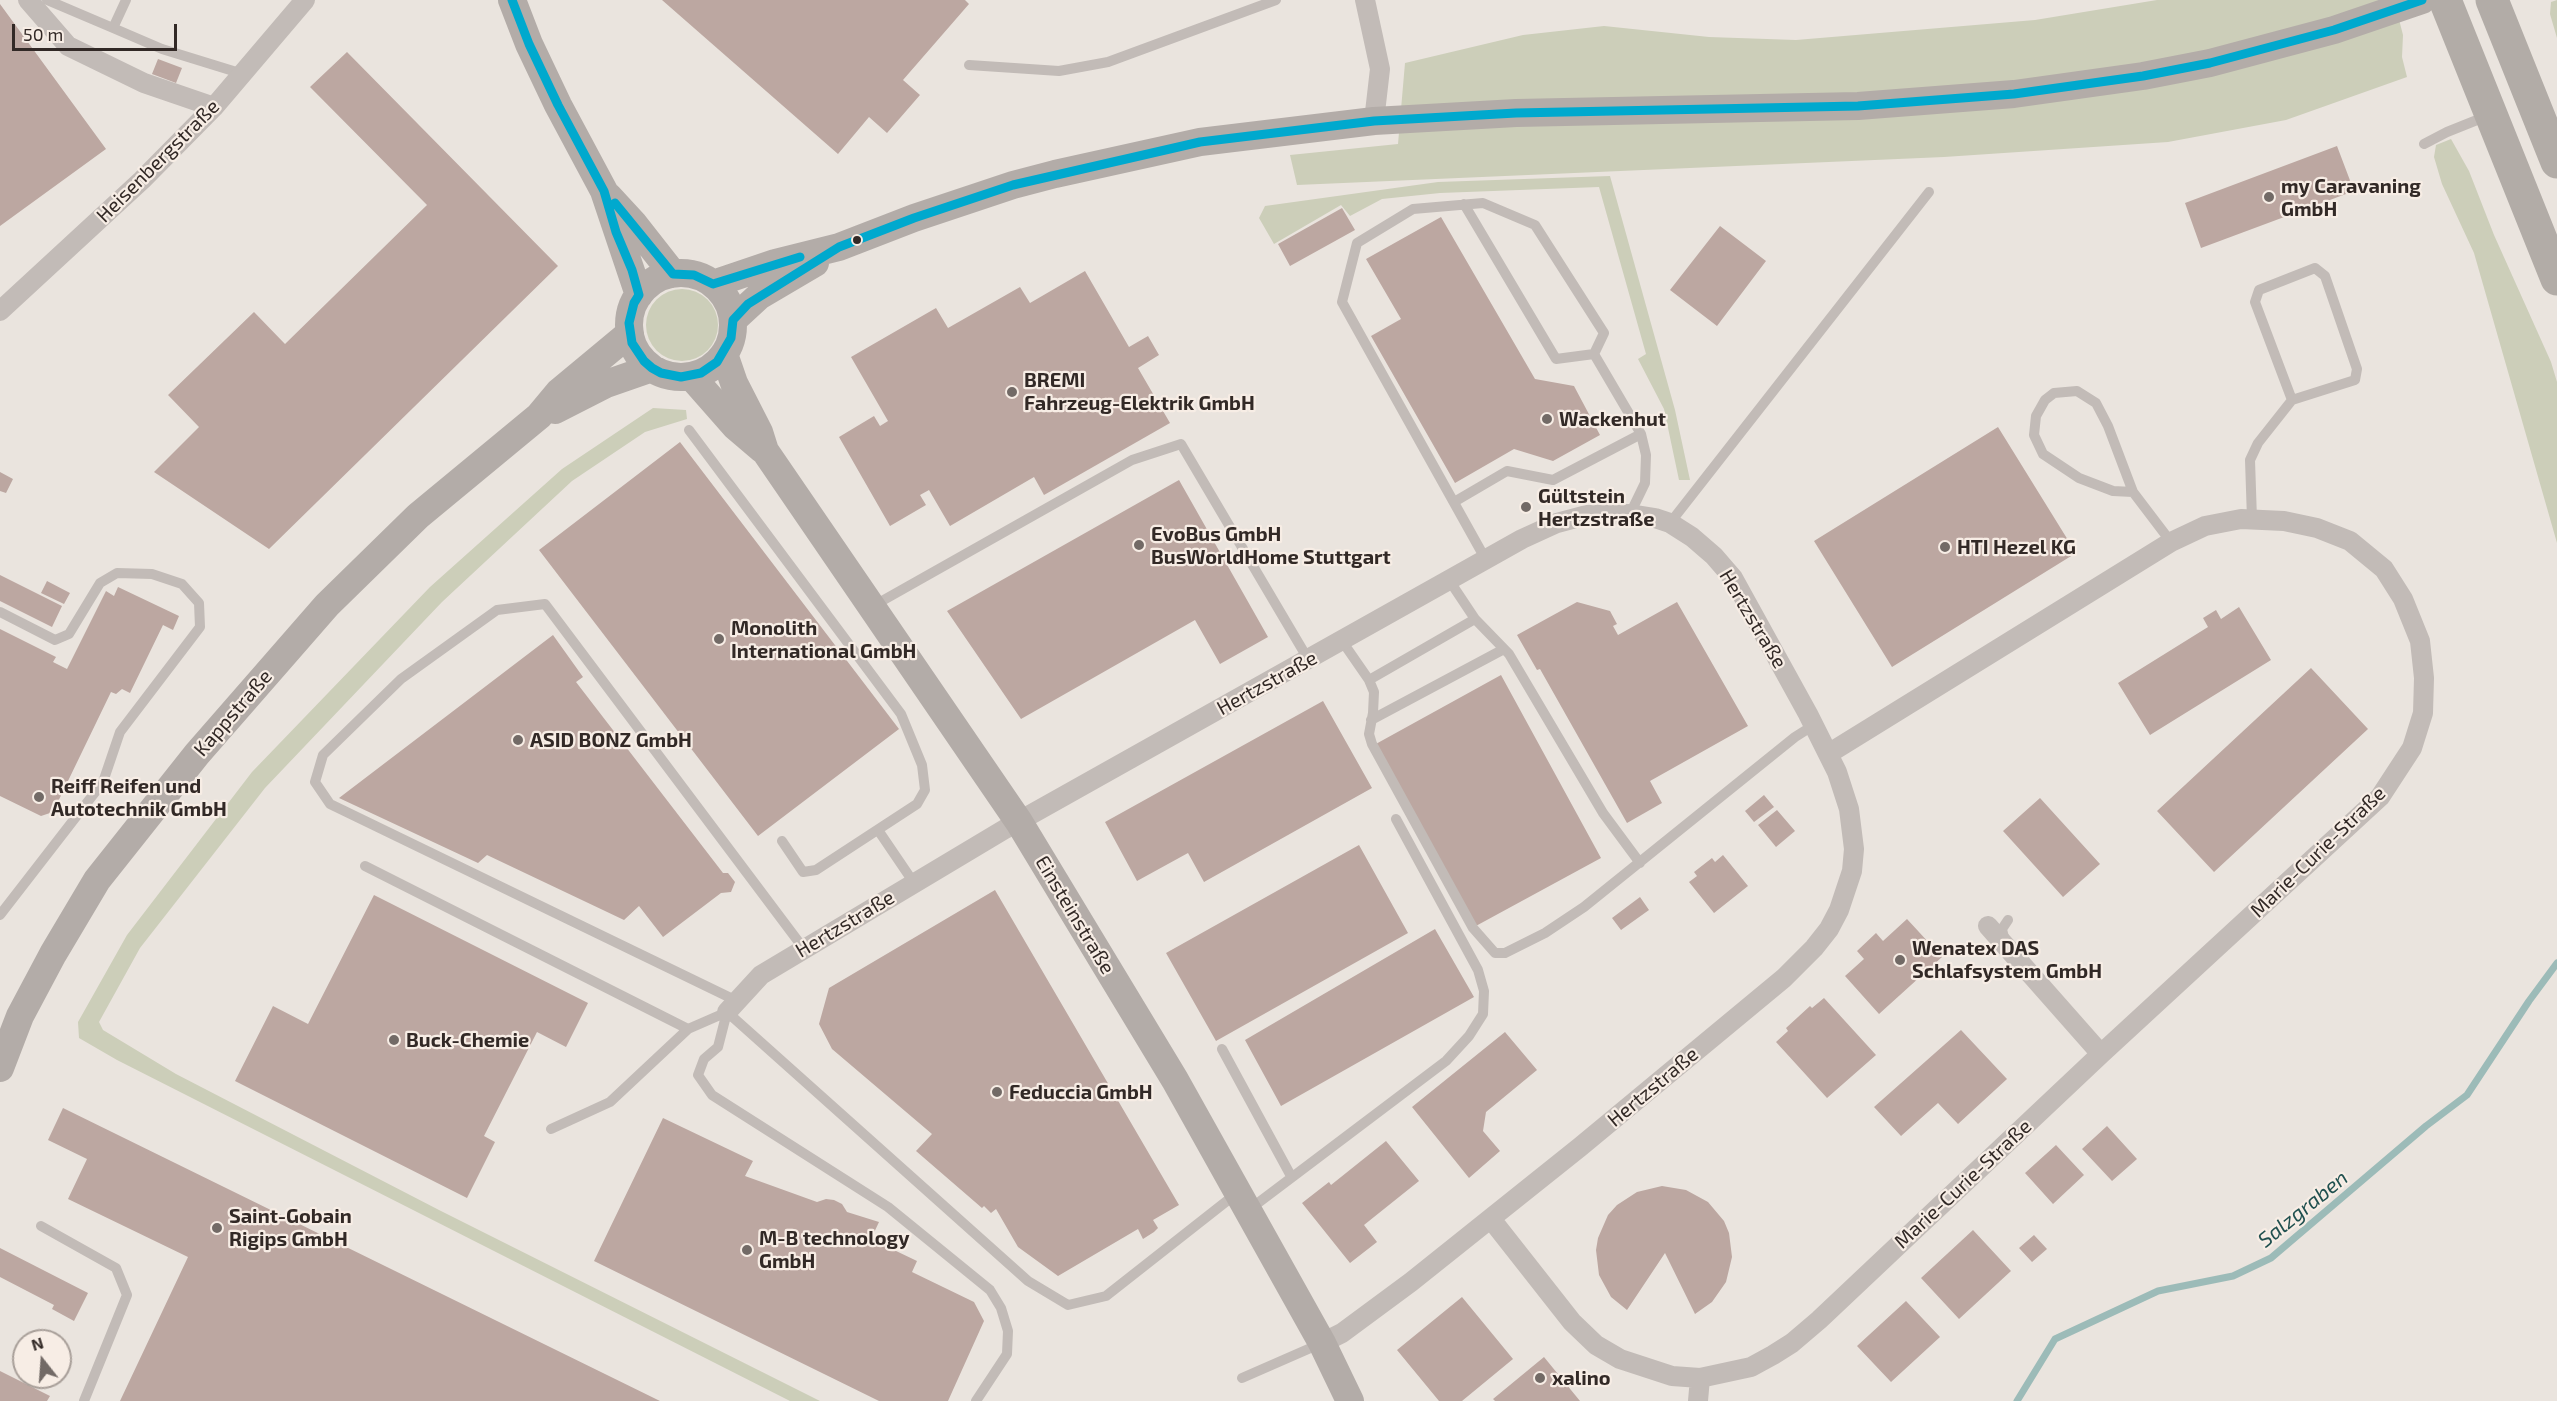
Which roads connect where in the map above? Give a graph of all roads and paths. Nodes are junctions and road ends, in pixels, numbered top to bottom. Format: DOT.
graph roads {
  1 [pos="28,0"];
  2 [pos="47,0"];
  3 [pos="126,0"];
  4 [pos="305,0"];
  5 [pos="512,0"];
  6 [pos="1276,0"];
  7 [pos="1365,0"];
  8 [pos="2492,0"];
  9 [pos="2439,4"];
  10 [pos="113,28"];
  11 [pos="969,65"];
  12 [pos="243,74"];
  13 [pos="214,107"];
  14 [pos="2493,114"];
  15 [pos="1374,121"];
  16 [pos="2424,144"];
  17 [pos="2557,162"];
  18 [pos="604,191"];
  19 [pos="1929,192"];
  20 [pos="1464,204"];
  21 [pos="839,247"];
  22 [pos="673,274"];
  23 [pos="2557,279"];
  24 [pos="713,284"];
  25 [pos="639,295"];
  26 [pos="0,311"];
  27 [pos="733,320"];
  28 [pos="630,333"];
  29 [pos="724,354"];
  30 [pos="1594,354"];
  31 [pos="652,368"];
  32 [pos="691,376"];
  33 [pos="2292,400"];
  34 [pos="539,416"];
  35 [pos="689,430"];
  36 [pos="1641,434"];
  37 [pos="765,451"];
  38 [pos="2133,492"];
  39 [pos="1454,501"];
  40 [pos="1630,514"];
  41 [pos="2252,519"];
  42 [pos="1670,523"];
  43 [pos="2171,542"];
  44 [pos="1486,560"];
  45 [pos="1449,580"];
  46 [pos="873,606"];
  47 [pos="0,612"];
  48 [pos="1475,619"];
  49 [pos="1342,641"];
  50 [pos="1504,649"];
  51 [pos="1308,659"];
  52 [pos="1369,680"];
  53 [pos="1371,720"];
  54 [pos="1814,725"];
  55 [pos="1828,754"];
  56 [pos="1396,819"];
  57 [pos="1019,822"];
  58 [pos="878,830"];
  59 [pos="782,842"];
  60 [pos="1640,863"];
  61 [pos="365,866"];
  62 [pos="914,883"];
  63 [pos="0,915"];
  64 [pos="2008,920"];
  65 [pos="1988,926"];
  66 [pos="2006,947"];
  67 [pos="804,949"];
  68 [pos="732,1006"];
  69 [pos="10,1010"];
  70 [pos="688,1029"];
  71 [pos="1222,1049"];
  72 [pos="2101,1054"];
  73 [pos="0,1068"];
  74 [pos="551,1129"];
  75 [pos="1291,1176"];
  76 [pos="1242,1202"];
  77 [pos="1491,1219"];
  78 [pos="41,1226"];
  79 [pos="1322,1343"];
  80 [pos="1242,1378"];
  81 [pos="1700,1378"];
  82 [pos="84,1401"];
  83 [pos="976,1401"];
  84 [pos="1350,1401"];
  85 [pos="1698,1401"];
  1 -- 13 [label="street"];
  2 -- 10 [label="lane"];
  3 -- 10 [label="lane"];
  4 -- 12 [label="street, Heisenbergstraße"];
  5 -- 18 [label="street"];
  6 -- 11 [label="lane"];
  7 -- 15 [label="street"];
  8 -- 17 [label="highway"];
  9 -- 14 [label="highway"];
  9 -- 15 [label="street"];
  10 -- 12 [label="lane"];
  12 -- 13 [label="street, Heisenbergstraße"];
  13 -- 26 [label="street, Heisenbergstraße"];
  14 -- 16 [label="lane"];
  14 -- 23 [label="highway"];
  15 -- 21 [label="street"];
  18 -- 22 [label="street"];
  18 -- 25 [label="street"];
  19 -- 42 [label="lane"];
  20 -- 30 [label="lane"];
  20 -- 30 [label="lane"];
  20 -- 39 [label="lane"];
  21 -- 24 [label="street"];
  21 -- 27 [label="street"];
  22 -- 24 [label="street"];
  22 -- 25 [label="street"];
  24 -- 27 [label="street"];
  25 -- 28 [label="street"];
  27 -- 29 [label="street"];
  28 -- 31 [label="street"];
  28 -- 34 [label="street, Kappstraße"];
  29 -- 32 [label="street"];
  29 -- 37 [label="street, Einsteinstraße"];
  30 -- 36 [label="lane"];
  31 -- 32 [label="street"];
  31 -- 34 [label="street, Kappstraße"];
  32 -- 37 [label="street, Einsteinstraße"];
  33 -- 33 [label="lane"];
  33 -- 41 [label="lane"];
  34 -- 69 [label="street, Kappstraße"];
  35 -- 58 [label="lane"];
  36 -- 39 [label="lane"];
  36 -- 40 [label="lane"];
  37 -- 46 [label="street, Einsteinstraße"];
  38 -- 38 [label="lane"];
  38 -- 43 [label="lane"];
  39 -- 44 [label="lane"];
  40 -- 42 [label="street, Hertzstraße"];
  40 -- 44 [label="street, Hertzstraße"];
  41 -- 43 [label="street, Marie-Curie-Straße"];
  41 -- 72 [label="street, Marie-Curie-Straße"];
  42 -- 54 [label="street, Hertzstraße"];
  43 -- 55 [label="street, Marie-Curie-Straße"];
  44 -- 45 [label="street, Hertzstraße"];
  45 -- 48 [label="lane"];
  45 -- 49 [label="street, Hertzstraße"];
  46 -- 51 [label="lane"];
  46 -- 57 [label="street, Einsteinstraße"];
  47 -- 63 [label="lane"];
  48 -- 50 [label="lane"];
  48 -- 52 [label="lane"];
  49 -- 51 [label="street, Hertzstraße"];
  49 -- 52 [label="lane"];
  50 -- 53 [label="lane"];
  50 -- 60 [label="lane"];
  51 -- 57 [label="street, Hertzstraße"];
  52 -- 53 [label="lane"];
  53 -- 60 [label="lane"];
  54 -- 55 [label="street, Hertzstraße"];
  54 -- 60 [label="lane"];
  55 -- 77 [label="street, Hertzstraße"];
  56 -- 75 [label="lane"];
  57 -- 62 [label="street, Hertzstraße"];
  57 -- 76 [label="street, Einsteinstraße"];
  58 -- 59 [label="lane"];
  58 -- 62 [label="lane"];
  61 -- 70 [label="lane"];
  62 -- 67 [label="street, Hertzstraße"];
  64 -- 66 [label="lane"];
  65 -- 66 [label="street"];
  66 -- 72 [label="street"];
  67 -- 68 [label="street, Hertzstraße"];
  67 -- 68 [label="lane"];
  68 -- 70 [label="lane"];
  68 -- 76 [label="lane"];
  68 -- 83 [label="lane"];
  69 -- 73 [label="street, Kappstraße"];
  70 -- 74 [label="lane"];
  71 -- 75 [label="lane"];
  72 -- 81 [label="street, Marie-Curie-Straße"];
  75 -- 76 [label="lane"];
  76 -- 79 [label="street, Einsteinstraße"];
  77 -- 79 [label="street, Hertzstraße"];
  77 -- 81 [label="street, Marie-Curie-Straße"];
  78 -- 82 [label="lane"];
  79 -- 80 [label="lane"];
  79 -- 84 [label="street, Einsteinstraße"];
  81 -- 85 [label="street"];
}
